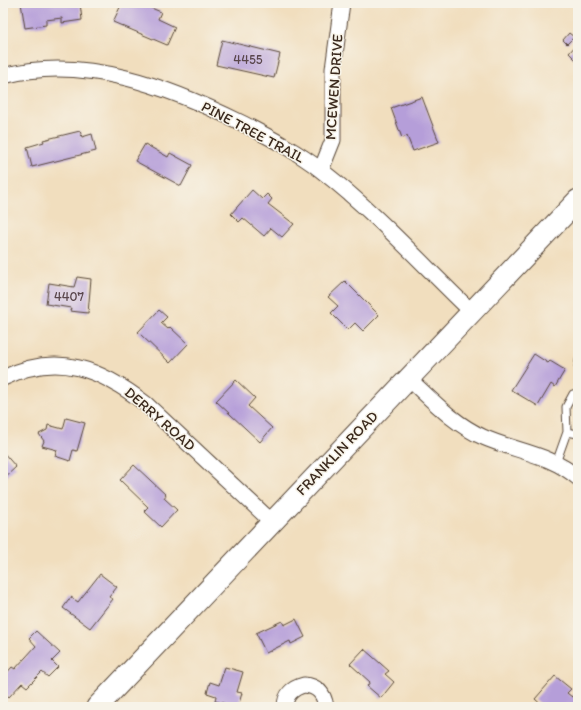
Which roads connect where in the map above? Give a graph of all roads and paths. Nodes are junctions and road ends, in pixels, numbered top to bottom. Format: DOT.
graph roads {
  1 [pos="342,3"];
  2 [pos="3,76"];
  3 [pos="321,170"];
  4 [pos="578,200"];
  5 [pos="472,312"];
  6 [pos="3,378"];
  7 [pos="409,378"];
  8 [pos="578,393"];
  9 [pos="567,432"];
  10 [pos="578,434"];
  11 [pos="556,463"];
  12 [pos="578,478"];
  13 [pos="272,522"];
  14 [pos="97,707"];
  15 [pos="284,707"];
  16 [pos="326,707"];
  1 -- 3 [label="street, MCEWEN DRIVE"];
  2 -- 3 [label="street, PINE TREE TRAIL"];
  3 -- 5 [label="street, PINE TREE TRAIL"];
  4 -- 5 [label="street, FRANKLIN ROAD"];
  5 -- 7 [label="street, FRANKLIN ROAD"];
  6 -- 13 [label="street, DERRY ROAD"];
  7 -- 11 [label="street"];
  7 -- 13 [label="street, FRANKLIN ROAD"];
  8 -- 9 [label="lane"];
  9 -- 10 [label="lane"];
  9 -- 11 [label="lane"];
  11 -- 12 [label="street"];
  13 -- 14 [label="street, FRANKLIN ROAD"];
  15 -- 16 [label="street"];
}
